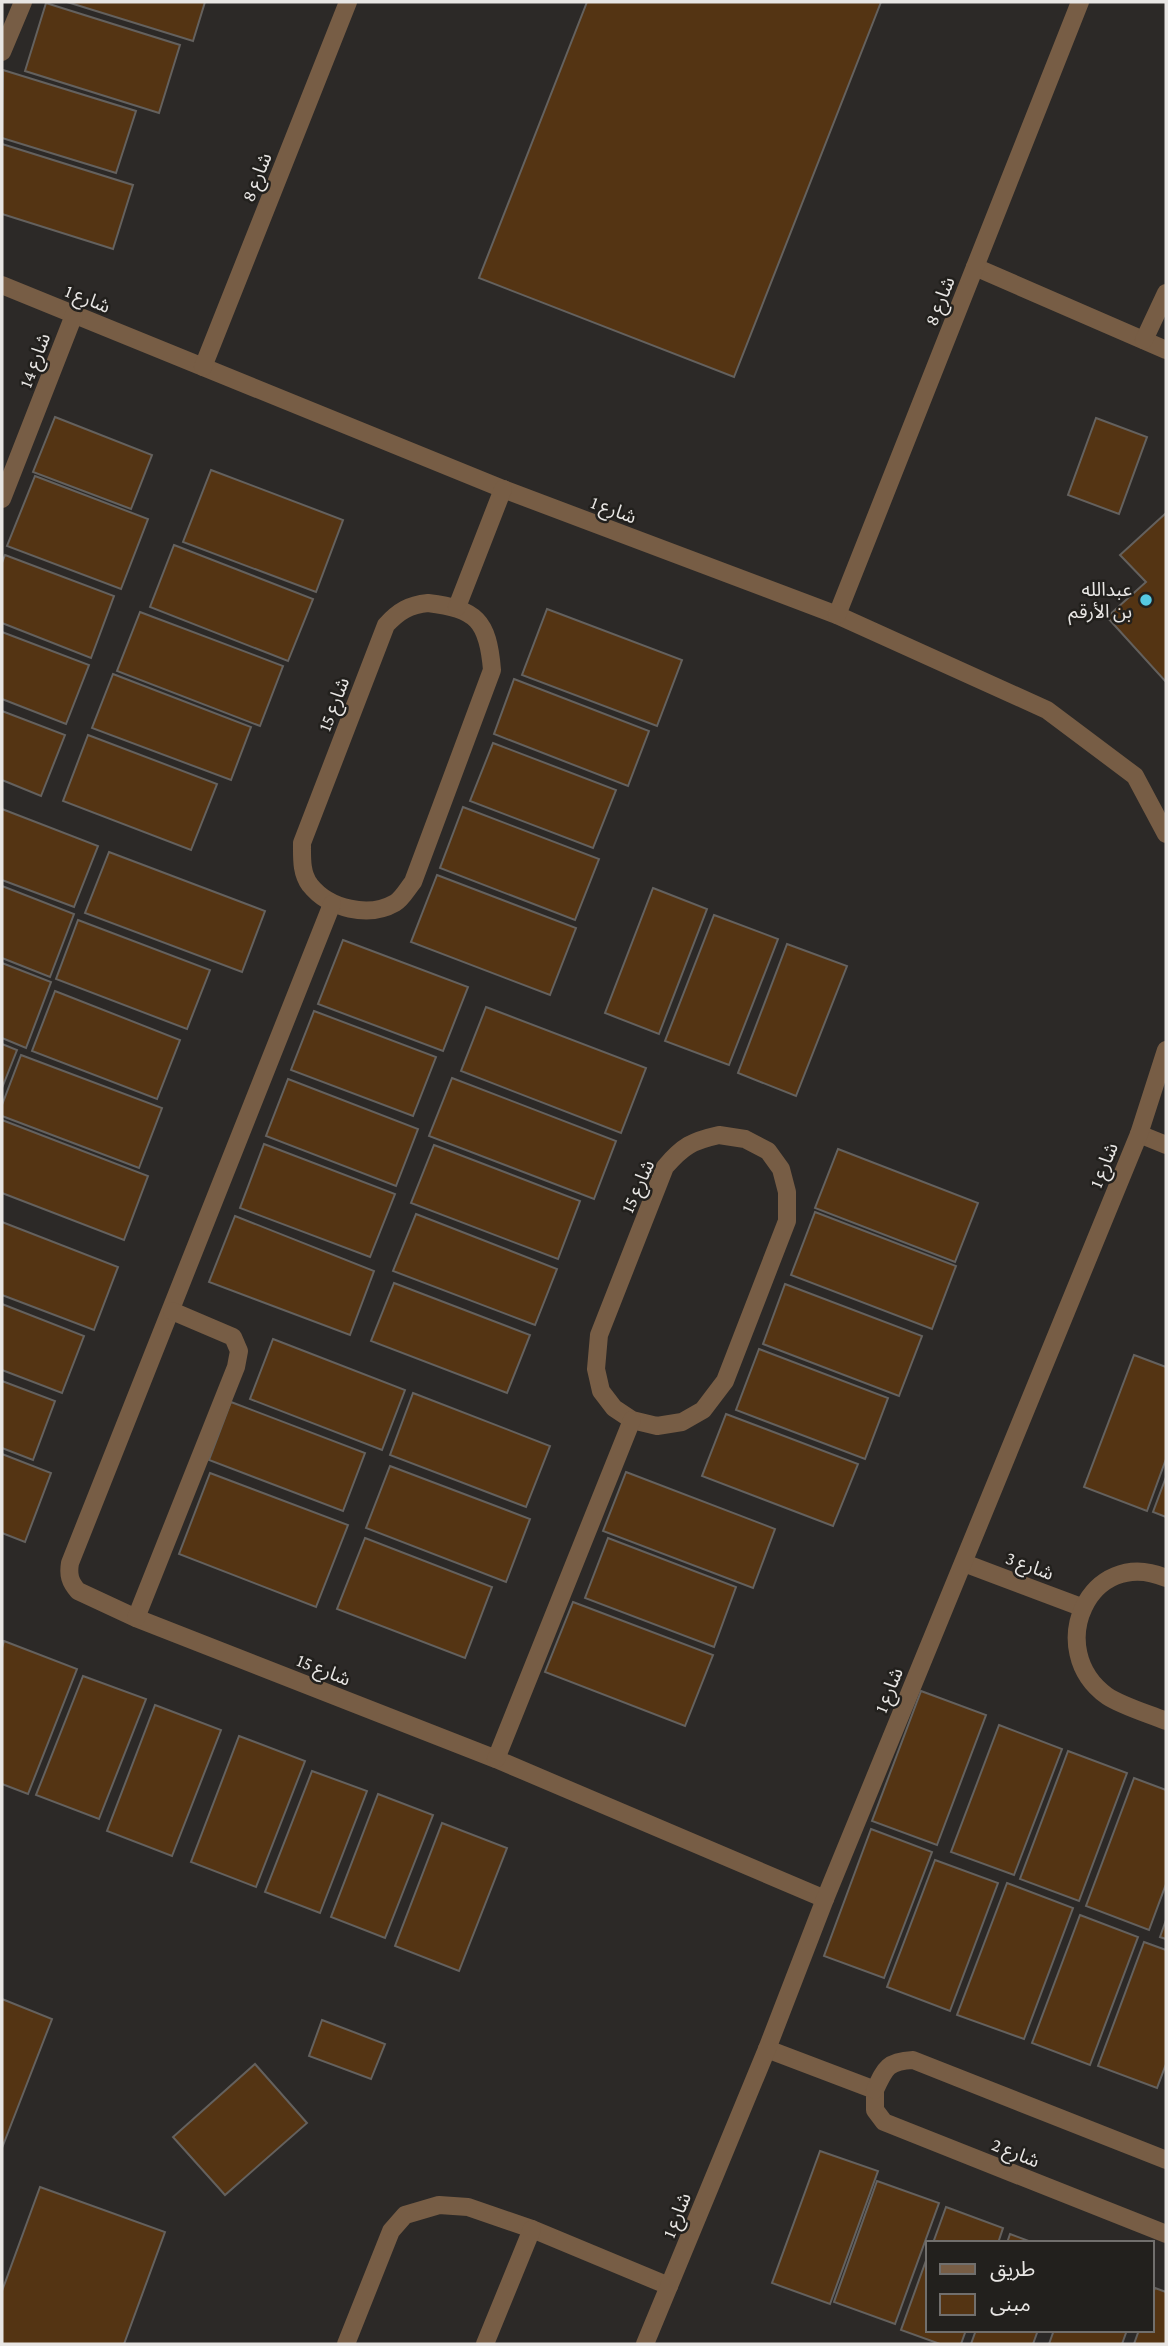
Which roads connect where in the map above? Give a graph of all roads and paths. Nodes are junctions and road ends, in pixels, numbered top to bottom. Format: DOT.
graph roads {
  1 [pos="23,2"];
  2 [pos="348,2"];
  3 [pos="1080,2"];
  4 [pos="2,52"];
  5 [pos="975,267"];
  6 [pos="2,285"];
  7 [pos="1166,293"];
  8 [pos="74,315"];
  9 [pos="1144,340"];
  10 [pos="1166,350"];
  11 [pos="203,367"];
  12 [pos="503,489"];
  13 [pos="2,499"];
  14 [pos="457,607"];
  15 [pos="837,615"];
  16 [pos="1166,834"];
  17 [pos="332,904"];
  18 [pos="1166,1050"];
  19 [pos="1139,1134"];
  20 [pos="1166,1145"];
  21 [pos="172,1311"];
  22 [pos="632,1420"];
  23 [pos="964,1563"];
  24 [pos="1166,1578"];
  25 [pos="1082,1607"];
  26 [pos="136,1618"];
  27 [pos="1166,1721"];
  28 [pos="496,1759"];
  29 [pos="825,1899"];
  30 [pos="767,2049"];
  31 [pos="875,2090"];
  32 [pos="1166,2160"];
  33 [pos="532,2229"];
  34 [pos="1166,2234"];
  35 [pos="669,2286"];
  36 [pos="346,2344"];
  37 [pos="485,2344"];
  38 [pos="645,2344"];
  1 -- 4 [label="street"];
  2 -- 11 [label="street, شارع 8"];
  3 -- 5 [label="street, شارع 8"];
  5 -- 9 [label="street"];
  5 -- 15 [label="street, شارع 8"];
  6 -- 8 [label="street, شارع 1"];
  7 -- 9 [label="street"];
  8 -- 11 [label="street, شارع 1"];
  8 -- 13 [label="street, شارع 14"];
  9 -- 10 [label="street"];
  11 -- 12 [label="street, شارع 1"];
  12 -- 14 [label="street"];
  12 -- 15 [label="street, شارع 1"];
  14 -- 17 [label="street, شارع 15"];
  14 -- 17 [label="street"];
  15 -- 16 [label="street, شارع 1"];
  17 -- 21 [label="street, شارع 15"];
  18 -- 19 [label="street, شارع 1"];
  19 -- 20 [label="street"];
  19 -- 23 [label="street, شارع 1"];
  21 -- 26 [label="street, شارع 15"];
  21 -- 26 [label="street"];
  22 -- 22 [label="street, شارع 15"];
  22 -- 28 [label="street"];
  23 -- 25 [label="street, شارع 3"];
  23 -- 29 [label="street, شارع 1"];
  24 -- 25 [label="street"];
  25 -- 27 [label="street"];
  26 -- 28 [label="street, شارع 15"];
  28 -- 29 [label="street, شارع 15"];
  29 -- 30 [label="street, شارع 1"];
  30 -- 31 [label="street"];
  30 -- 35 [label="street, شارع 1"];
  31 -- 32 [label="street"];
  31 -- 34 [label="street, شارع 2"];
  33 -- 35 [label="street"];
  33 -- 36 [label="street"];
  33 -- 37 [label="street"];
  35 -- 38 [label="street, شارع 1"];
}
